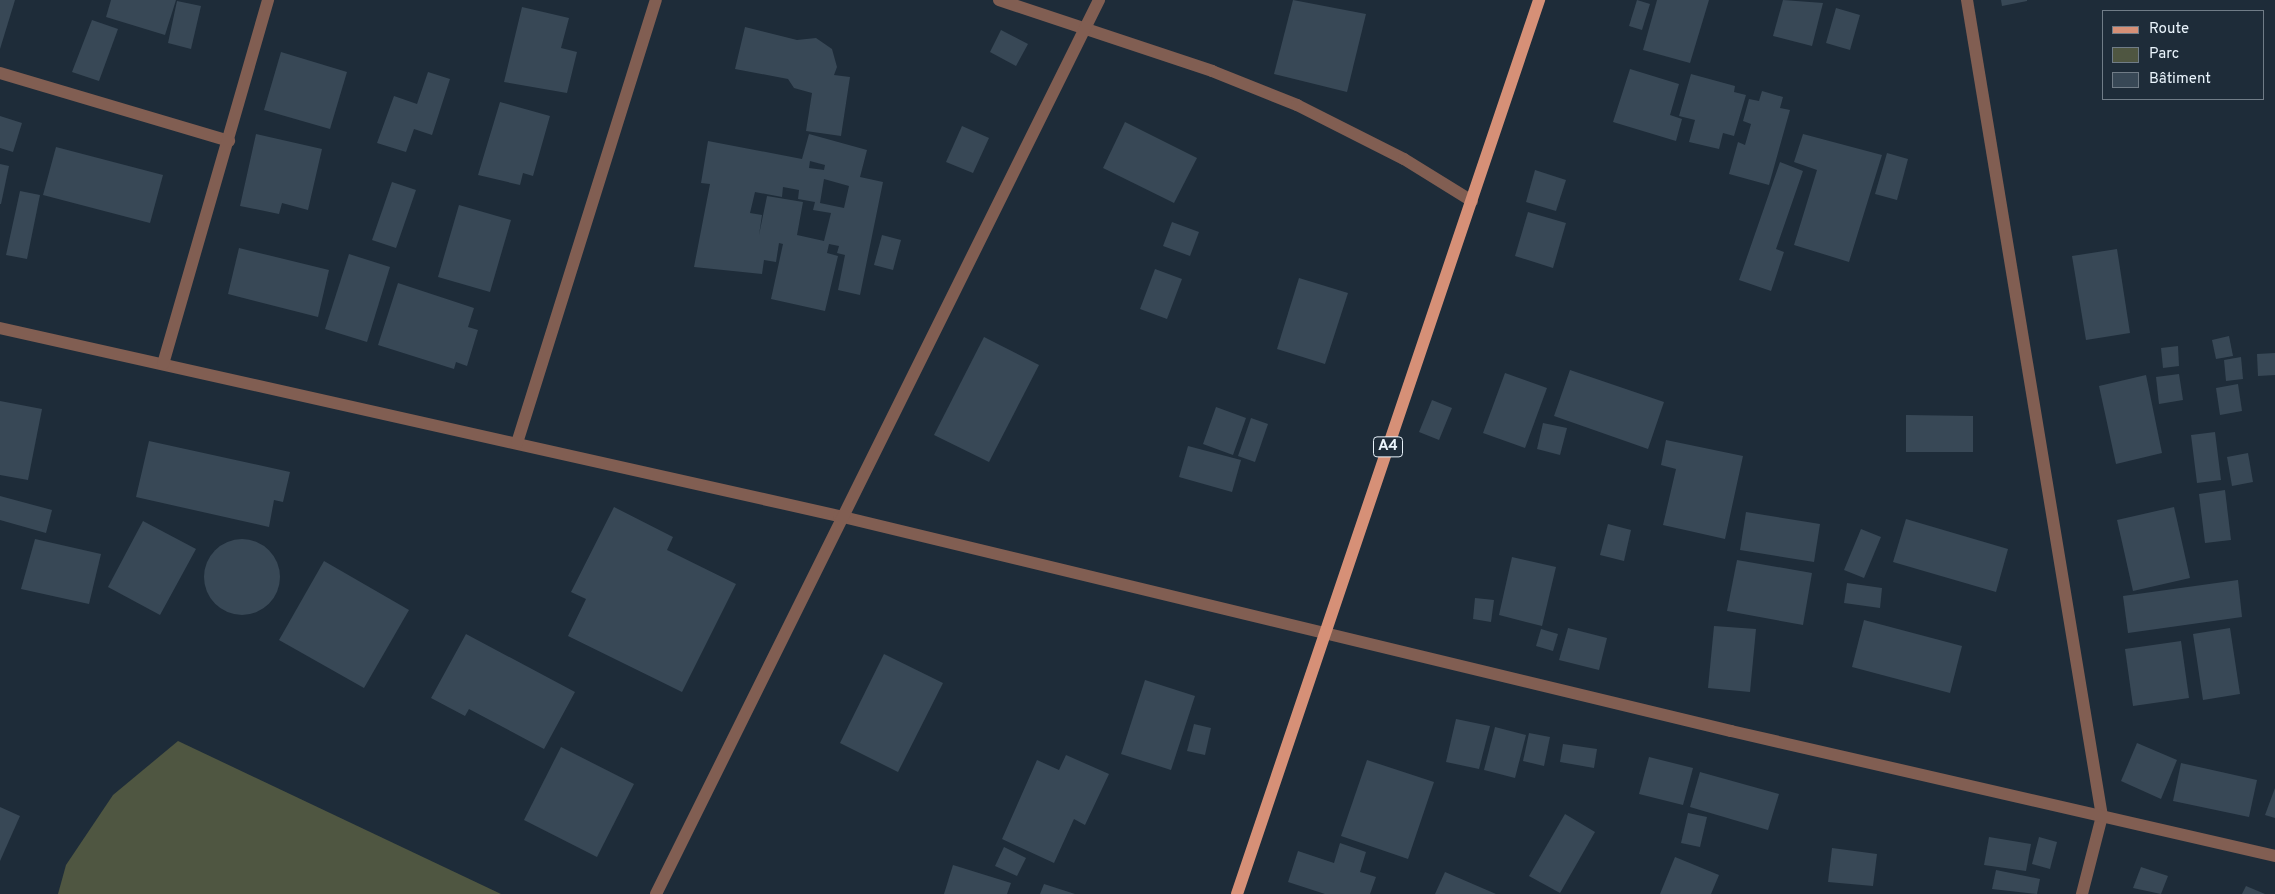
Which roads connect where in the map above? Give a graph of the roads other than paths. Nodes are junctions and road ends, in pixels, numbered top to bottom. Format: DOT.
graph roads {
  1 [pos="268,0"];
  2 [pos="656,0"];
  3 [pos="999,0"];
  4 [pos="1099,0"];
  5 [pos="1539,0"];
  6 [pos="1967,0"];
  7 [pos="1086,29"];
  8 [pos="0,73"];
  9 [pos="229,141"];
  10 [pos="1472,201"];
  11 [pos="0,328"];
  12 [pos="163,364"];
  13 [pos="517,443"];
  14 [pos="839,516"];
  15 [pos="1325,635"];
  16 [pos="2102,816"];
  17 [pos="2275,856"];
  18 [pos="656,894"];
  19 [pos="1237,894"];
  20 [pos="2082,894"];
  1 -- 9 [label="street"];
  2 -- 13 [label="street"];
  3 -- 7 [label="street"];
  4 -- 7 [label="street"];
  5 -- 10 [label="main road, A4"];
  6 -- 16 [label="street"];
  7 -- 10 [label="street"];
  7 -- 14 [label="street"];
  8 -- 9 [label="street"];
  9 -- 12 [label="street"];
  10 -- 15 [label="main road, A4"];
  11 -- 12 [label="street"];
  12 -- 13 [label="street"];
  13 -- 14 [label="street"];
  14 -- 15 [label="street"];
  14 -- 18 [label="street"];
  15 -- 16 [label="street"];
  15 -- 19 [label="main road, A4"];
  16 -- 17 [label="street"];
  16 -- 20 [label="street"];
}
